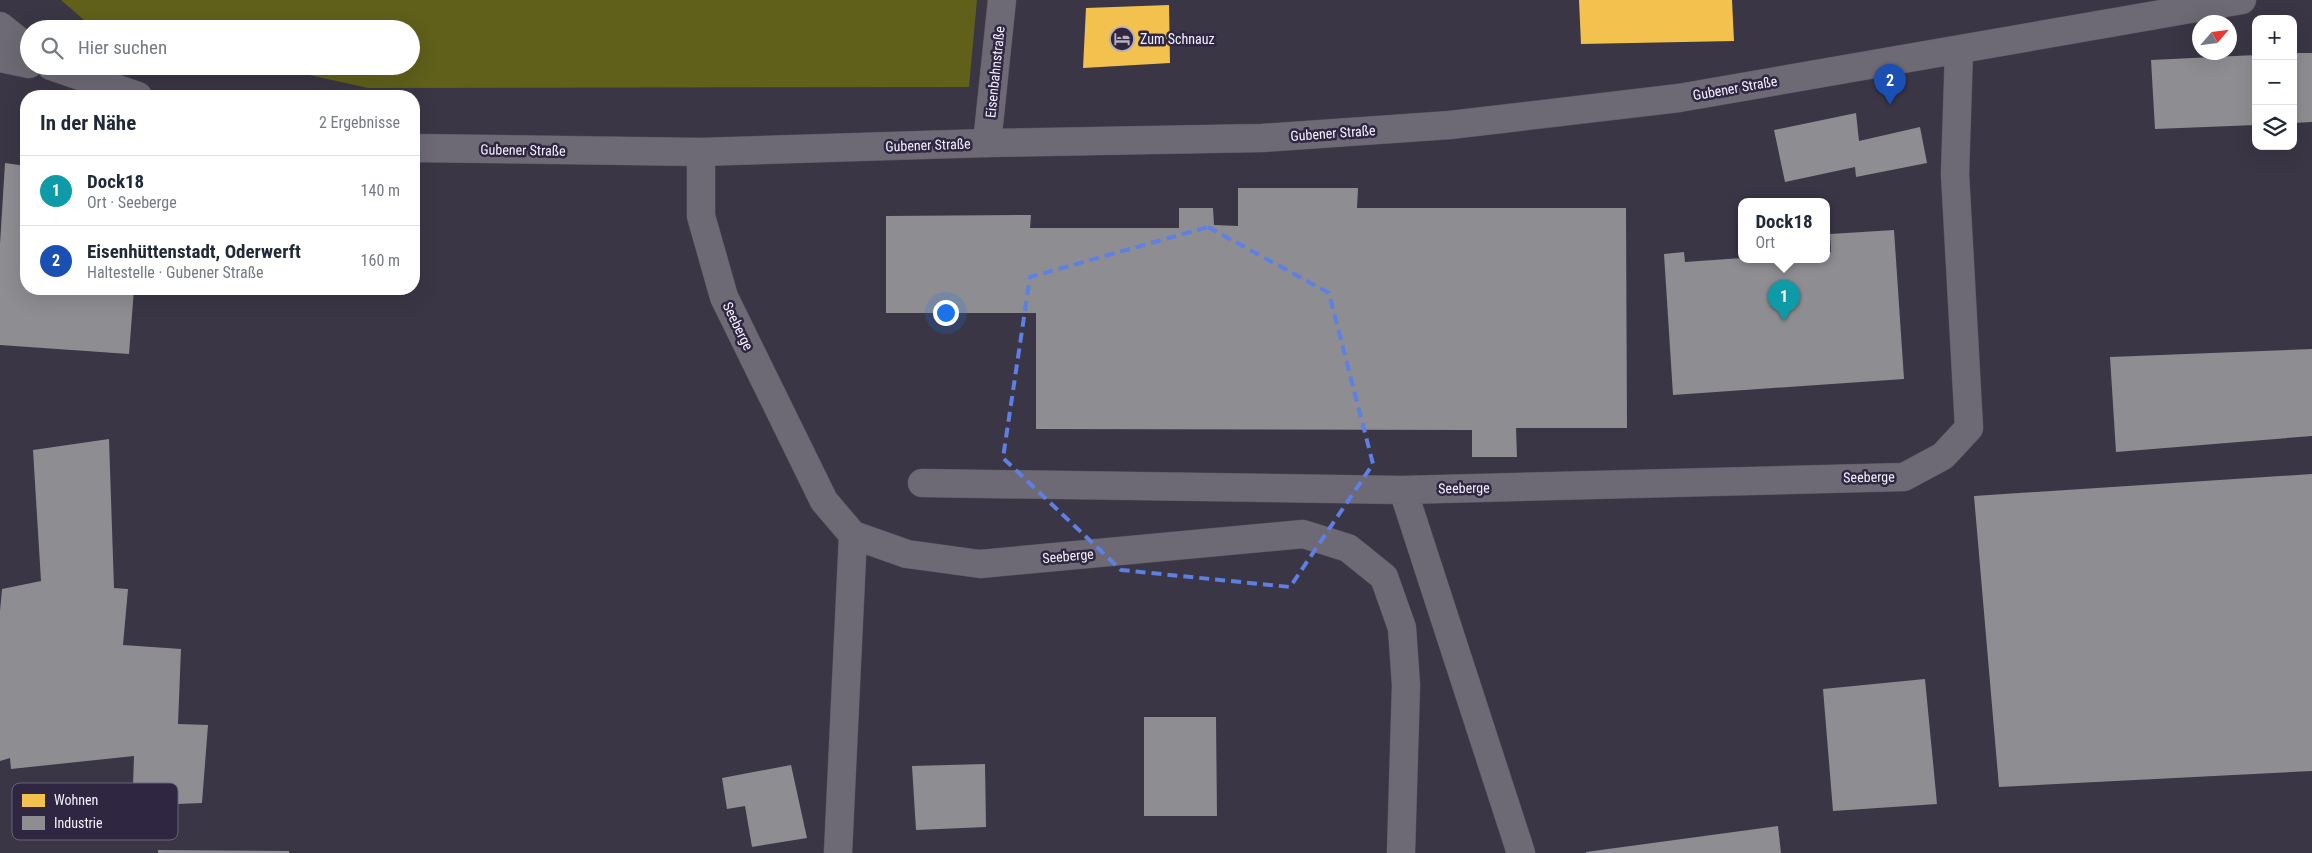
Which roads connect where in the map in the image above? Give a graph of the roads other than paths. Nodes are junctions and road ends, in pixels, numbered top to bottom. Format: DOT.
graph roads {
  1 [pos="1002,0"];
  2 [pos="2242,0"];
  3 [pos="0,26"];
  4 [pos="20,42"];
  5 [pos="1959,50"];
  6 [pos="0,58"];
  7 [pos="20,62"];
  8 [pos="72,75"];
  9 [pos="119,90"];
  10 [pos="987,143"];
  11 [pos="420,148"];
  12 [pos="701,152"];
  13 [pos="922,483"];
  14 [pos="1403,490"];
  15 [pos="853,535"];
  16 [pos="838,853"];
  17 [pos="1400,853"];
  18 [pos="1522,853"];
  1 -- 10 [label="street, Eisenbahnstraße"];
  2 -- 5 [label="street, Gubener Straße"];
  3 -- 4 [label="street"];
  5 -- 10 [label="street, Gubener Straße"];
  5 -- 14 [label="street, Seeberge"];
  6 -- 7 [label="street"];
  8 -- 9 [label="street"];
  10 -- 12 [label="street, Gubener Straße"];
  11 -- 12 [label="street, Gubener Straße"];
  12 -- 15 [label="street, Seeberge"];
  13 -- 14 [label="street, Seeberge"];
  14 -- 18 [label="street"];
  15 -- 16 [label="street"];
  15 -- 17 [label="street, Seeberge"];
}
